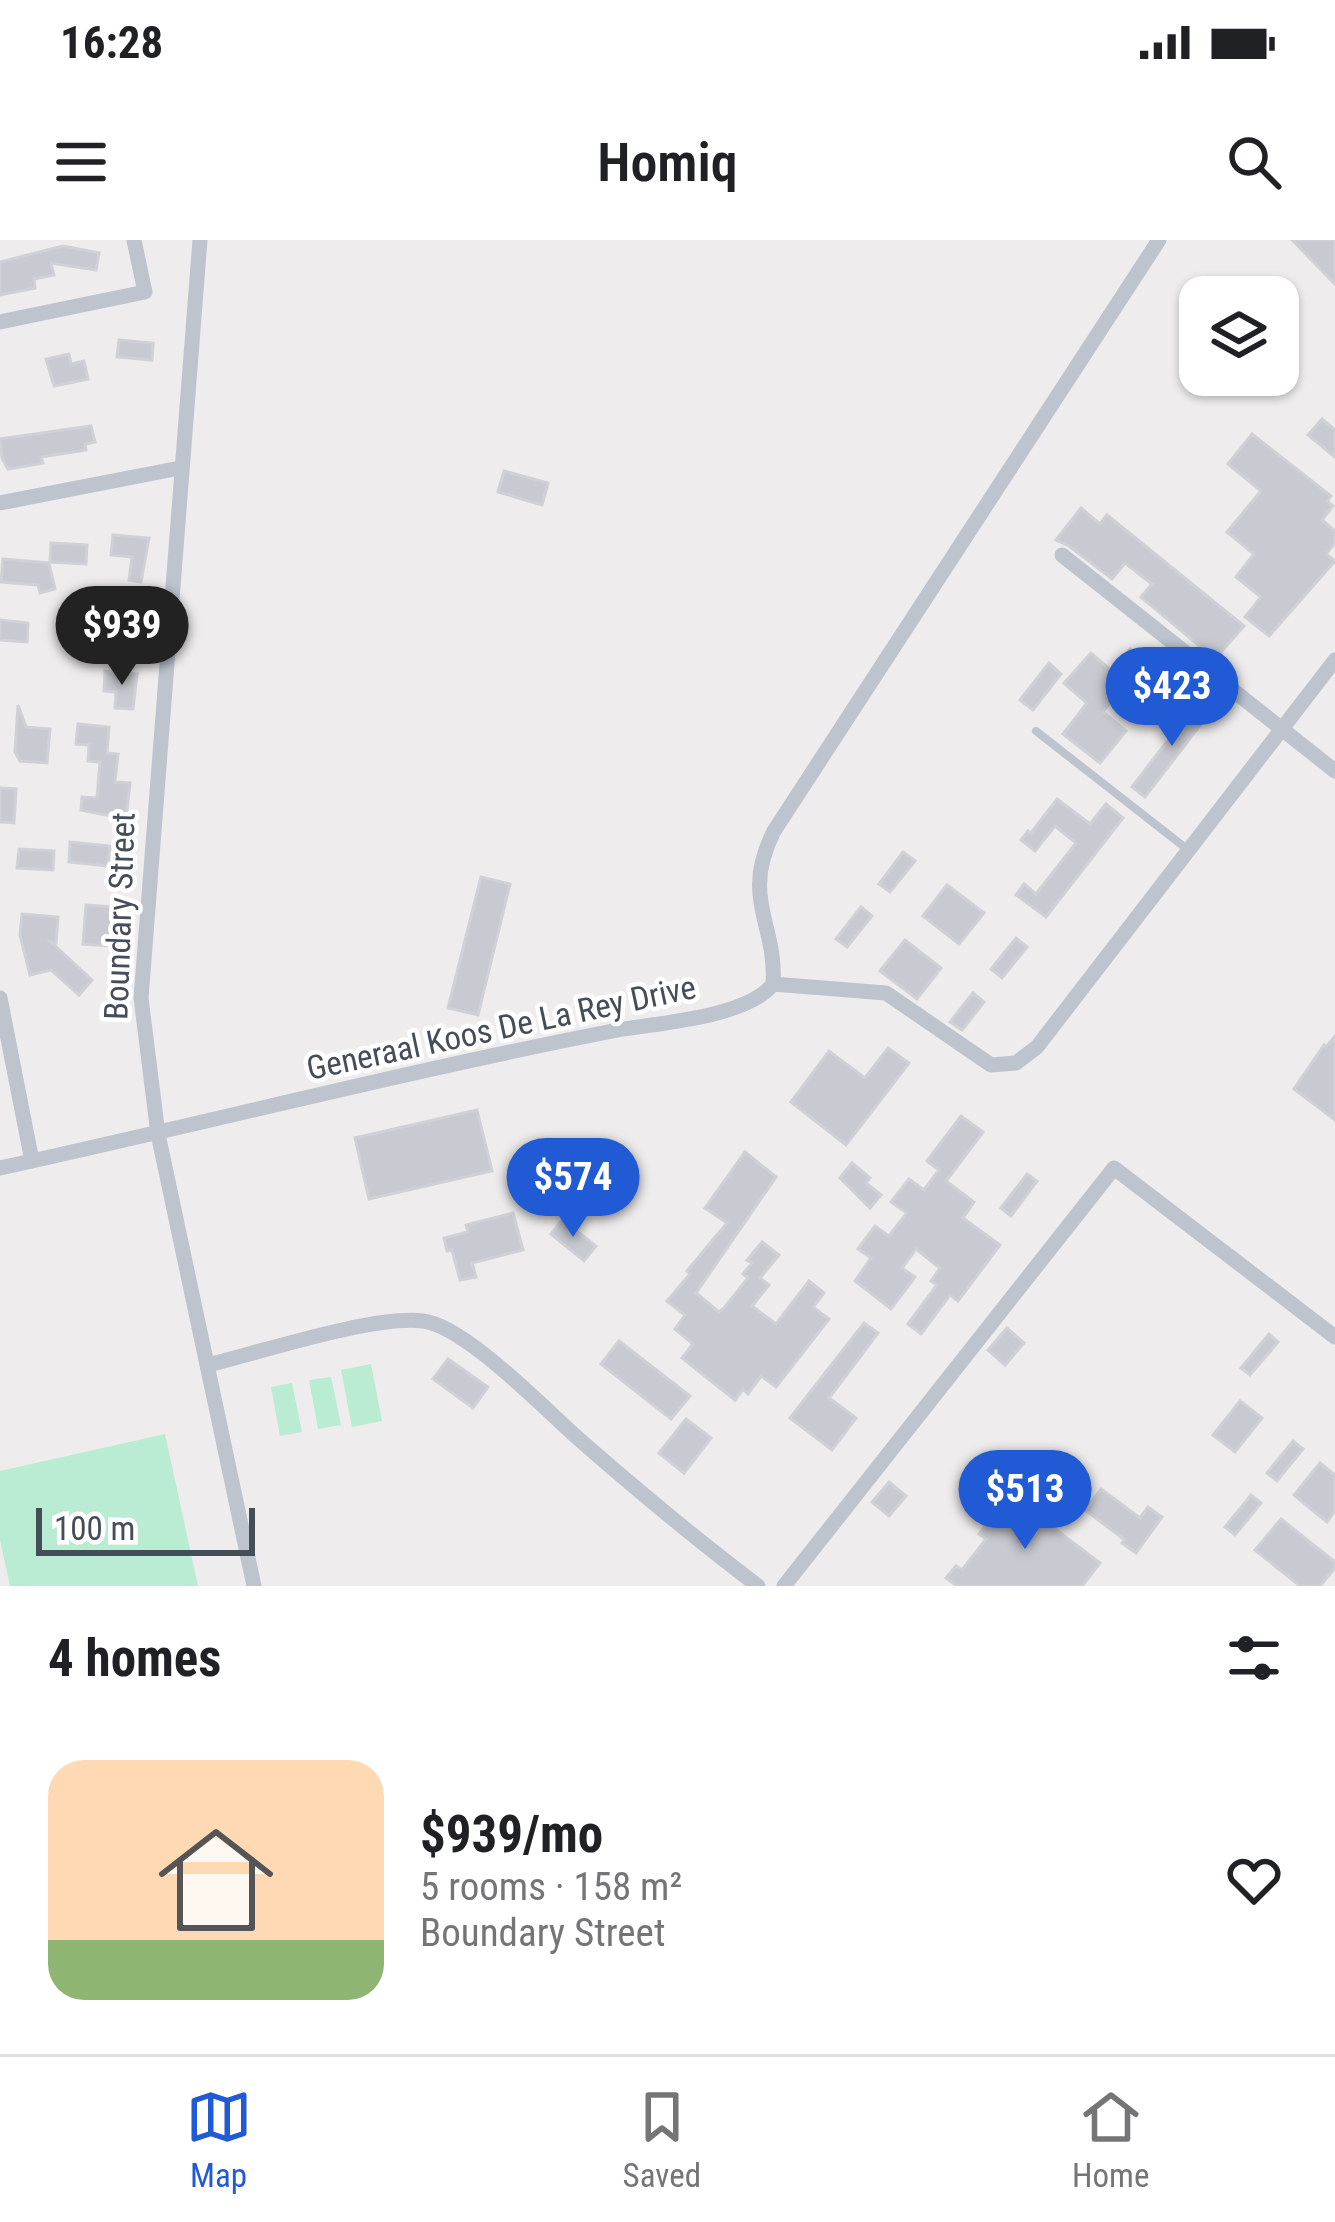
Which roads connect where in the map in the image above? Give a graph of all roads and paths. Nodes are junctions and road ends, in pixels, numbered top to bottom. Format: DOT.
graph roads {
  1 [pos="134,240"];
  2 [pos="200,240"];
  3 [pos="1160,240"];
  4 [pos="0,322"];
  5 [pos="180,468"];
  6 [pos="0,503"];
  7 [pos="1062,554"];
  8 [pos="1335,660"];
  9 [pos="1282,729"];
  10 [pos="1036,731"];
  11 [pos="1335,771"];
  12 [pos="1189,850"];
  13 [pos="773,984"];
  14 [pos="0,998"];
  15 [pos="158,1134"];
  16 [pos="32,1161"];
  17 [pos="0,1168"];
  18 [pos="1335,1337"];
  19 [pos="208,1365"];
  20 [pos="254,1586"];
  21 [pos="758,1586"];
  22 [pos="784,1586"];
  1 -- 4 [label="street"];
  2 -- 5 [label="street, Boundary Street"];
  3 -- 13 [label="street"];
  5 -- 6 [label="street"];
  5 -- 15 [label="street, Boundary Street"];
  7 -- 9 [label="street"];
  8 -- 9 [label="street"];
  9 -- 11 [label="street"];
  9 -- 12 [label="street"];
  10 -- 12 [label="lane"];
  12 -- 13 [label="street"];
  13 -- 15 [label="street, Generaal Koos De La Rey Drive"];
  14 -- 16 [label="street"];
  15 -- 16 [label="street, Generaal Koos De La Rey Drive"];
  15 -- 19 [label="street, Boundary Street"];
  16 -- 17 [label="street, Generaal Koos De La Rey Drive"];
  18 -- 22 [label="street"];
  19 -- 20 [label="street, Boundary Street"];
  19 -- 21 [label="street"];
}
